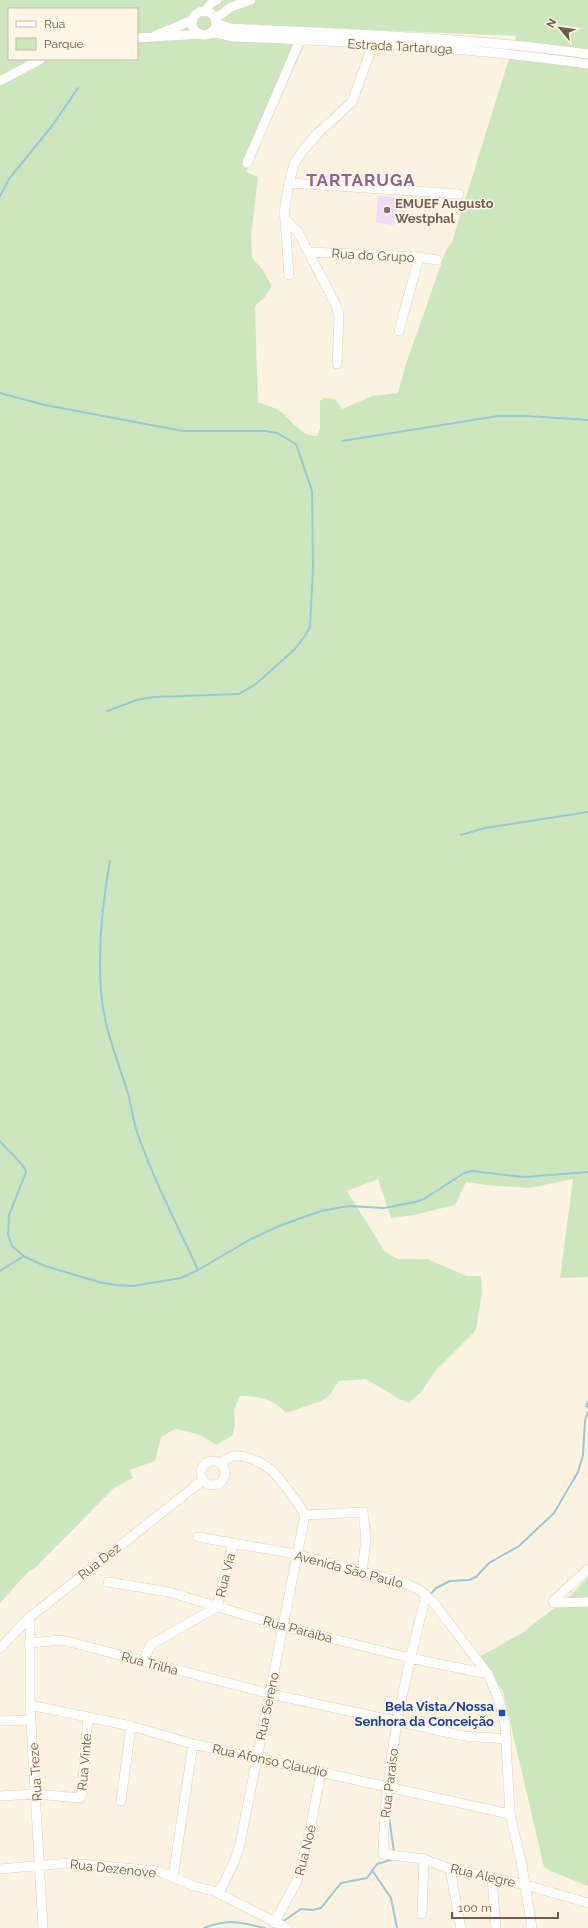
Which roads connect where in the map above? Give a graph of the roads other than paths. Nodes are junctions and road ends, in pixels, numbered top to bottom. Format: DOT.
graph roads {
  1 [pos="216,0"];
  2 [pos="251,0"];
  3 [pos="204,12"];
  4 [pos="193,20"];
  5 [pos="216,21"];
  6 [pos="211,32"];
  7 [pos="201,34"];
  8 [pos="138,38"];
  9 [pos="150,38"];
  10 [pos="300,40"];
  11 [pos="373,44"];
  12 [pos="588,54"];
  13 [pos="39,60"];
  14 [pos="588,64"];
  15 [pos="0,81"];
  16 [pos="247,163"];
  17 [pos="289,183"];
  18 [pos="459,194"];
  19 [pos="285,220"];
  20 [pos="309,252"];
  21 [pos="419,257"];
  22 [pos="437,260"];
  23 [pos="289,275"];
  24 [pos="399,331"];
  25 [pos="337,364"];
  26 [pos="220,1463"];
  27 [pos="203,1480"];
  28 [pos="305,1515"];
  29 [pos="198,1537"];
  30 [pos="233,1544"];
  31 [pos="296,1554"];
  32 [pos="588,1569"];
  33 [pos="362,1572"];
  34 [pos="108,1582"];
  35 [pos="426,1595"];
  36 [pos="588,1602"];
  37 [pos="217,1607"];
  38 [pos="30,1617"];
  39 [pos="282,1626"];
  40 [pos="29,1643"];
  41 [pos="0,1648"];
  42 [pos="410,1658"];
  43 [pos="144,1662"];
  44 [pos="488,1674"];
  45 [pos="271,1694"];
  46 [pos="30,1705"];
  47 [pos="88,1717"];
  48 [pos="31,1720"];
  49 [pos="397,1720"];
  50 [pos="0,1721"];
  51 [pos="131,1726"];
  52 [pos="506,1739"];
  53 [pos="193,1744"];
  54 [pos="256,1757"];
  55 [pos="321,1772"];
  56 [pos="387,1786"];
  57 [pos="36,1794"];
  58 [pos="0,1796"];
  59 [pos="121,1801"];
  60 [pos="510,1814"];
  61 [pos="383,1854"];
  62 [pos="424,1859"];
  63 [pos="40,1866"];
  64 [pos="0,1869"];
  65 [pos="450,1869"];
  66 [pos="173,1877"];
  67 [pos="492,1878"];
  68 [pos="526,1885"];
  69 [pos="219,1894"];
  70 [pos="588,1902"];
  71 [pos="422,1914"];
  72 [pos="281,1926"];
  73 [pos="43,1928"];
  74 [pos="461,1928"];
  75 [pos="496,1928"];
  76 [pos="532,1928"];
  1 -- 3 [label="street"];
  2 -- 5 [label="street"];
  3 -- 4 [label="street"];
  3 -- 5 [label="street"];
  4 -- 7 [label="street"];
  4 -- 9 [label="street"];
  5 -- 6 [label="street"];
  5 -- 12 [label="street, Estrada Tartaruga"];
  6 -- 7 [label="street"];
  6 -- 10 [label="street, Estrada Tartaruga"];
  7 -- 9 [label="street"];
  8 -- 9 [label="street"];
  10 -- 11 [label="street, Estrada Tartaruga"];
  10 -- 16 [label="street"];
  11 -- 14 [label="street, Estrada Tartaruga"];
  11 -- 17 [label="street"];
  13 -- 15 [label="street"];
  17 -- 18 [label="street"];
  17 -- 19 [label="street"];
  19 -- 20 [label="street, Rua do Grupo"];
  19 -- 23 [label="street"];
  20 -- 21 [label="street, Rua do Grupo"];
  20 -- 25 [label="street, Rua do Grupo"];
  21 -- 22 [label="street, Rua do Grupo"];
  21 -- 24 [label="street"];
  26 -- 27 [label="street"];
  26 -- 27 [label="street"];
  26 -- 28 [label="street"];
  27 -- 38 [label="street, Rua Dez"];
  28 -- 31 [label="street, Rua Sereno"];
  28 -- 33 [label="street"];
  29 -- 30 [label="street, Avenida São Paulo"];
  30 -- 31 [label="street, Avenida São Paulo"];
  30 -- 37 [label="street, Rua Via"];
  31 -- 33 [label="street, Avenida São Paulo"];
  31 -- 39 [label="street, Rua Sereno"];
  32 -- 36 [label="street"];
  33 -- 35 [label="street, Avenida São Paulo"];
  34 -- 37 [label="street, Rua Paraíba"];
  35 -- 42 [label="street, Rua Paraíso"];
  35 -- 44 [label="street, Avenida São Paulo"];
  37 -- 39 [label="street, Rua Paraíba"];
  37 -- 43 [label="street"];
  38 -- 40 [label="street, Rua Treze"];
  38 -- 41 [label="street, Rua Dez"];
  39 -- 42 [label="street, Rua Paraíba"];
  39 -- 45 [label="street, Rua Sereno"];
  40 -- 43 [label="street, Rua Trilha"];
  40 -- 46 [label="street, Rua Treze"];
  42 -- 44 [label="street, Rua Paraíba"];
  42 -- 49 [label="street, Rua Paraíso"];
  43 -- 45 [label="street, Rua Trilha"];
  44 -- 52 [label="street, Avenida São Paulo"];
  45 -- 49 [label="street, Rua Trilha"];
  45 -- 54 [label="street, Rua Sereno"];
  46 -- 47 [label="street, Rua Afonso Claudio"];
  46 -- 48 [label="street, Rua Treze"];
  47 -- 51 [label="street, Rua Afonso Claudio"];
  47 -- 57 [label="street, Rua Vinte"];
  48 -- 50 [label="street"];
  48 -- 57 [label="street, Rua Treze"];
  49 -- 52 [label="street, Rua Trilha"];
  49 -- 56 [label="street, Rua Paraíso"];
  51 -- 53 [label="street, Rua Afonso Claudio"];
  51 -- 59 [label="street"];
  52 -- 60 [label="street, Avenida São Paulo"];
  53 -- 54 [label="street, Rua Afonso Claudio"];
  53 -- 66 [label="street"];
  54 -- 55 [label="street, Rua Afonso Claudio"];
  54 -- 69 [label="street, Rua Sereno"];
  55 -- 56 [label="street, Rua Afonso Claudio"];
  55 -- 72 [label="street, Rua Noé"];
  56 -- 60 [label="street, Rua Afonso Claudio"];
  56 -- 61 [label="street, Rua Paraíso"];
  57 -- 58 [label="street, Rua Vinte"];
  57 -- 63 [label="street, Rua Treze"];
  60 -- 68 [label="street, Avenida São Paulo"];
  61 -- 62 [label="street, Rua Alegre"];
  62 -- 65 [label="street, Rua Alegre"];
  62 -- 71 [label="street"];
  63 -- 64 [label="street, Rua Dezenove"];
  63 -- 66 [label="street, Rua Dezenove"];
  63 -- 73 [label="street, Rua Treze"];
  65 -- 67 [label="street, Rua Alegre"];
  65 -- 74 [label="street"];
  66 -- 69 [label="street, Rua Dezenove"];
  67 -- 68 [label="street, Rua Alegre"];
  67 -- 75 [label="street"];
  68 -- 70 [label="street, Rua Alegre"];
  68 -- 76 [label="street, Avenida São Paulo"];
  69 -- 72 [label="street, Rua Dezenove"];
}
